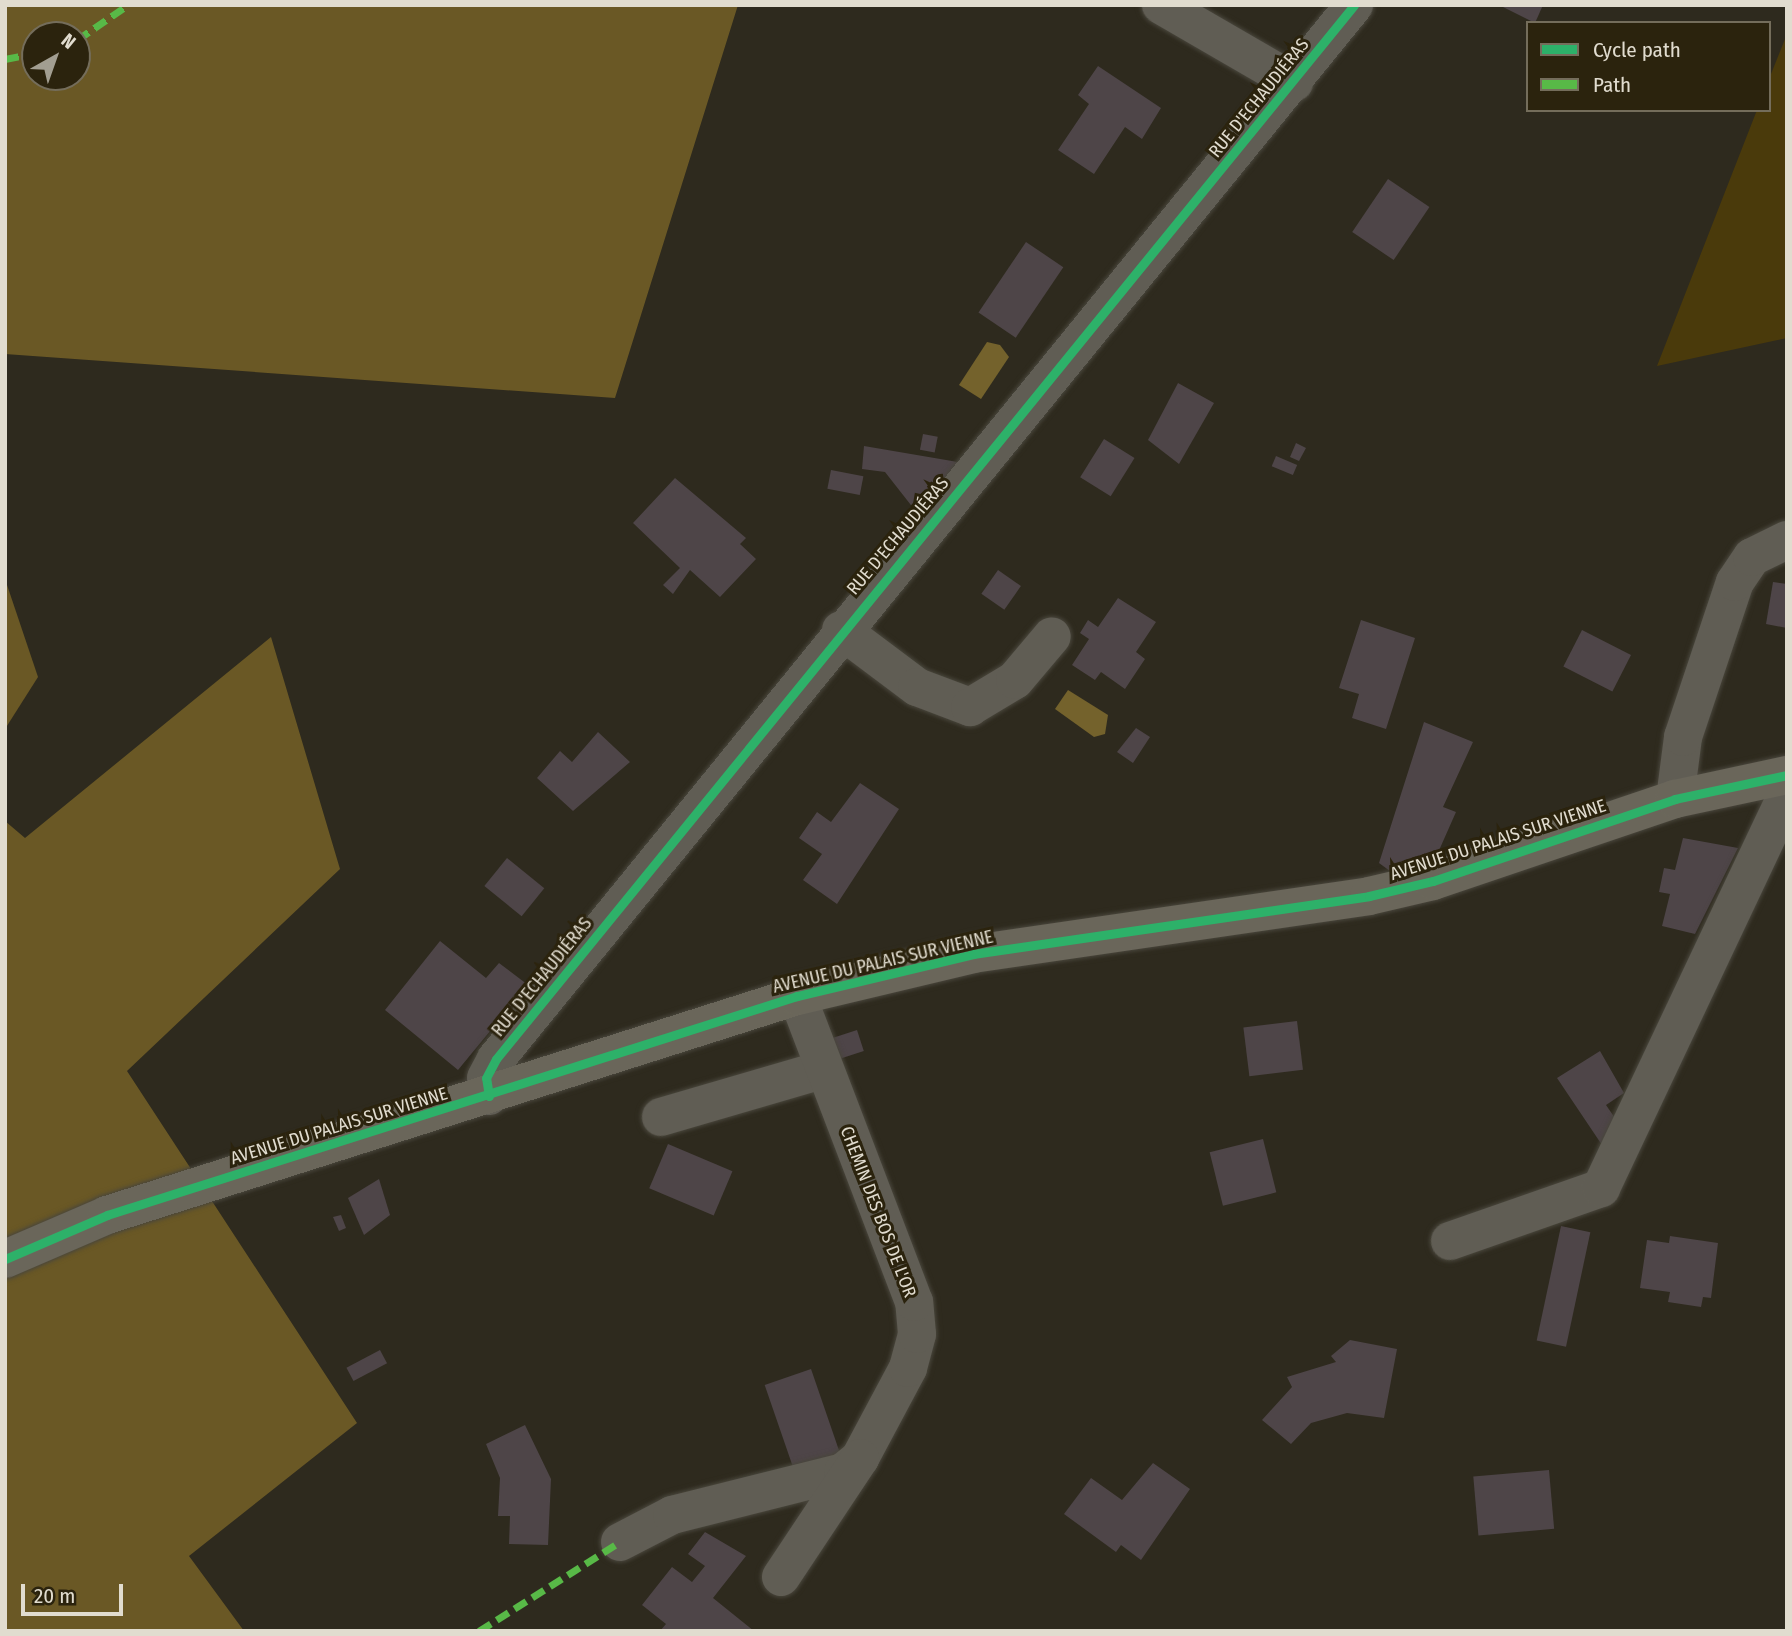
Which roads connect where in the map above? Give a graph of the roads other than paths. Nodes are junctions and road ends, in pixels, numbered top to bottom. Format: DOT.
graph roads {
  1 [pos="1161,5"];
  2 [pos="1354,5"];
  3 [pos="1294,82"];
  4 [pos="1787,540"];
  5 [pos="841,630"];
  6 [pos="1052,636"];
  7 [pos="1787,775"];
  8 [pos="1787,794"];
  9 [pos="1675,799"];
  10 [pos="797,996"];
  11 [pos="822,1070"];
  12 [pos="489,1096"];
  13 [pos="661,1117"];
  14 [pos="1450,1241"];
  15 [pos="5,1259"];
  16 [pos="860,1458"];
  17 [pos="620,1542"];
  18 [pos="781,1577"];
  1 -- 3 [label="street"];
  2 -- 3 [label="street, RUE D'ECHAUDIÉRAS"];
  3 -- 5 [label="street, RUE D'ECHAUDIÉRAS"];
  4 -- 9 [label="street"];
  5 -- 6 [label="street"];
  5 -- 12 [label="street, RUE D'ECHAUDIÉRAS"];
  7 -- 9 [label="main road, AVENUE DU PALAIS SUR VIENNE"];
  8 -- 14 [label="street"];
  9 -- 10 [label="main road, AVENUE DU PALAIS SUR VIENNE"];
  10 -- 11 [label="street, CHEMIN DES BOS DE L'OR"];
  10 -- 12 [label="main road, AVENUE DU PALAIS SUR VIENNE"];
  11 -- 13 [label="street"];
  11 -- 16 [label="street, CHEMIN DES BOS DE L'OR"];
  12 -- 15 [label="main road, AVENUE DU PALAIS SUR VIENNE"];
  16 -- 17 [label="street"];
  16 -- 18 [label="street, CHEMIN DES BOS DE L'OR"];
}
